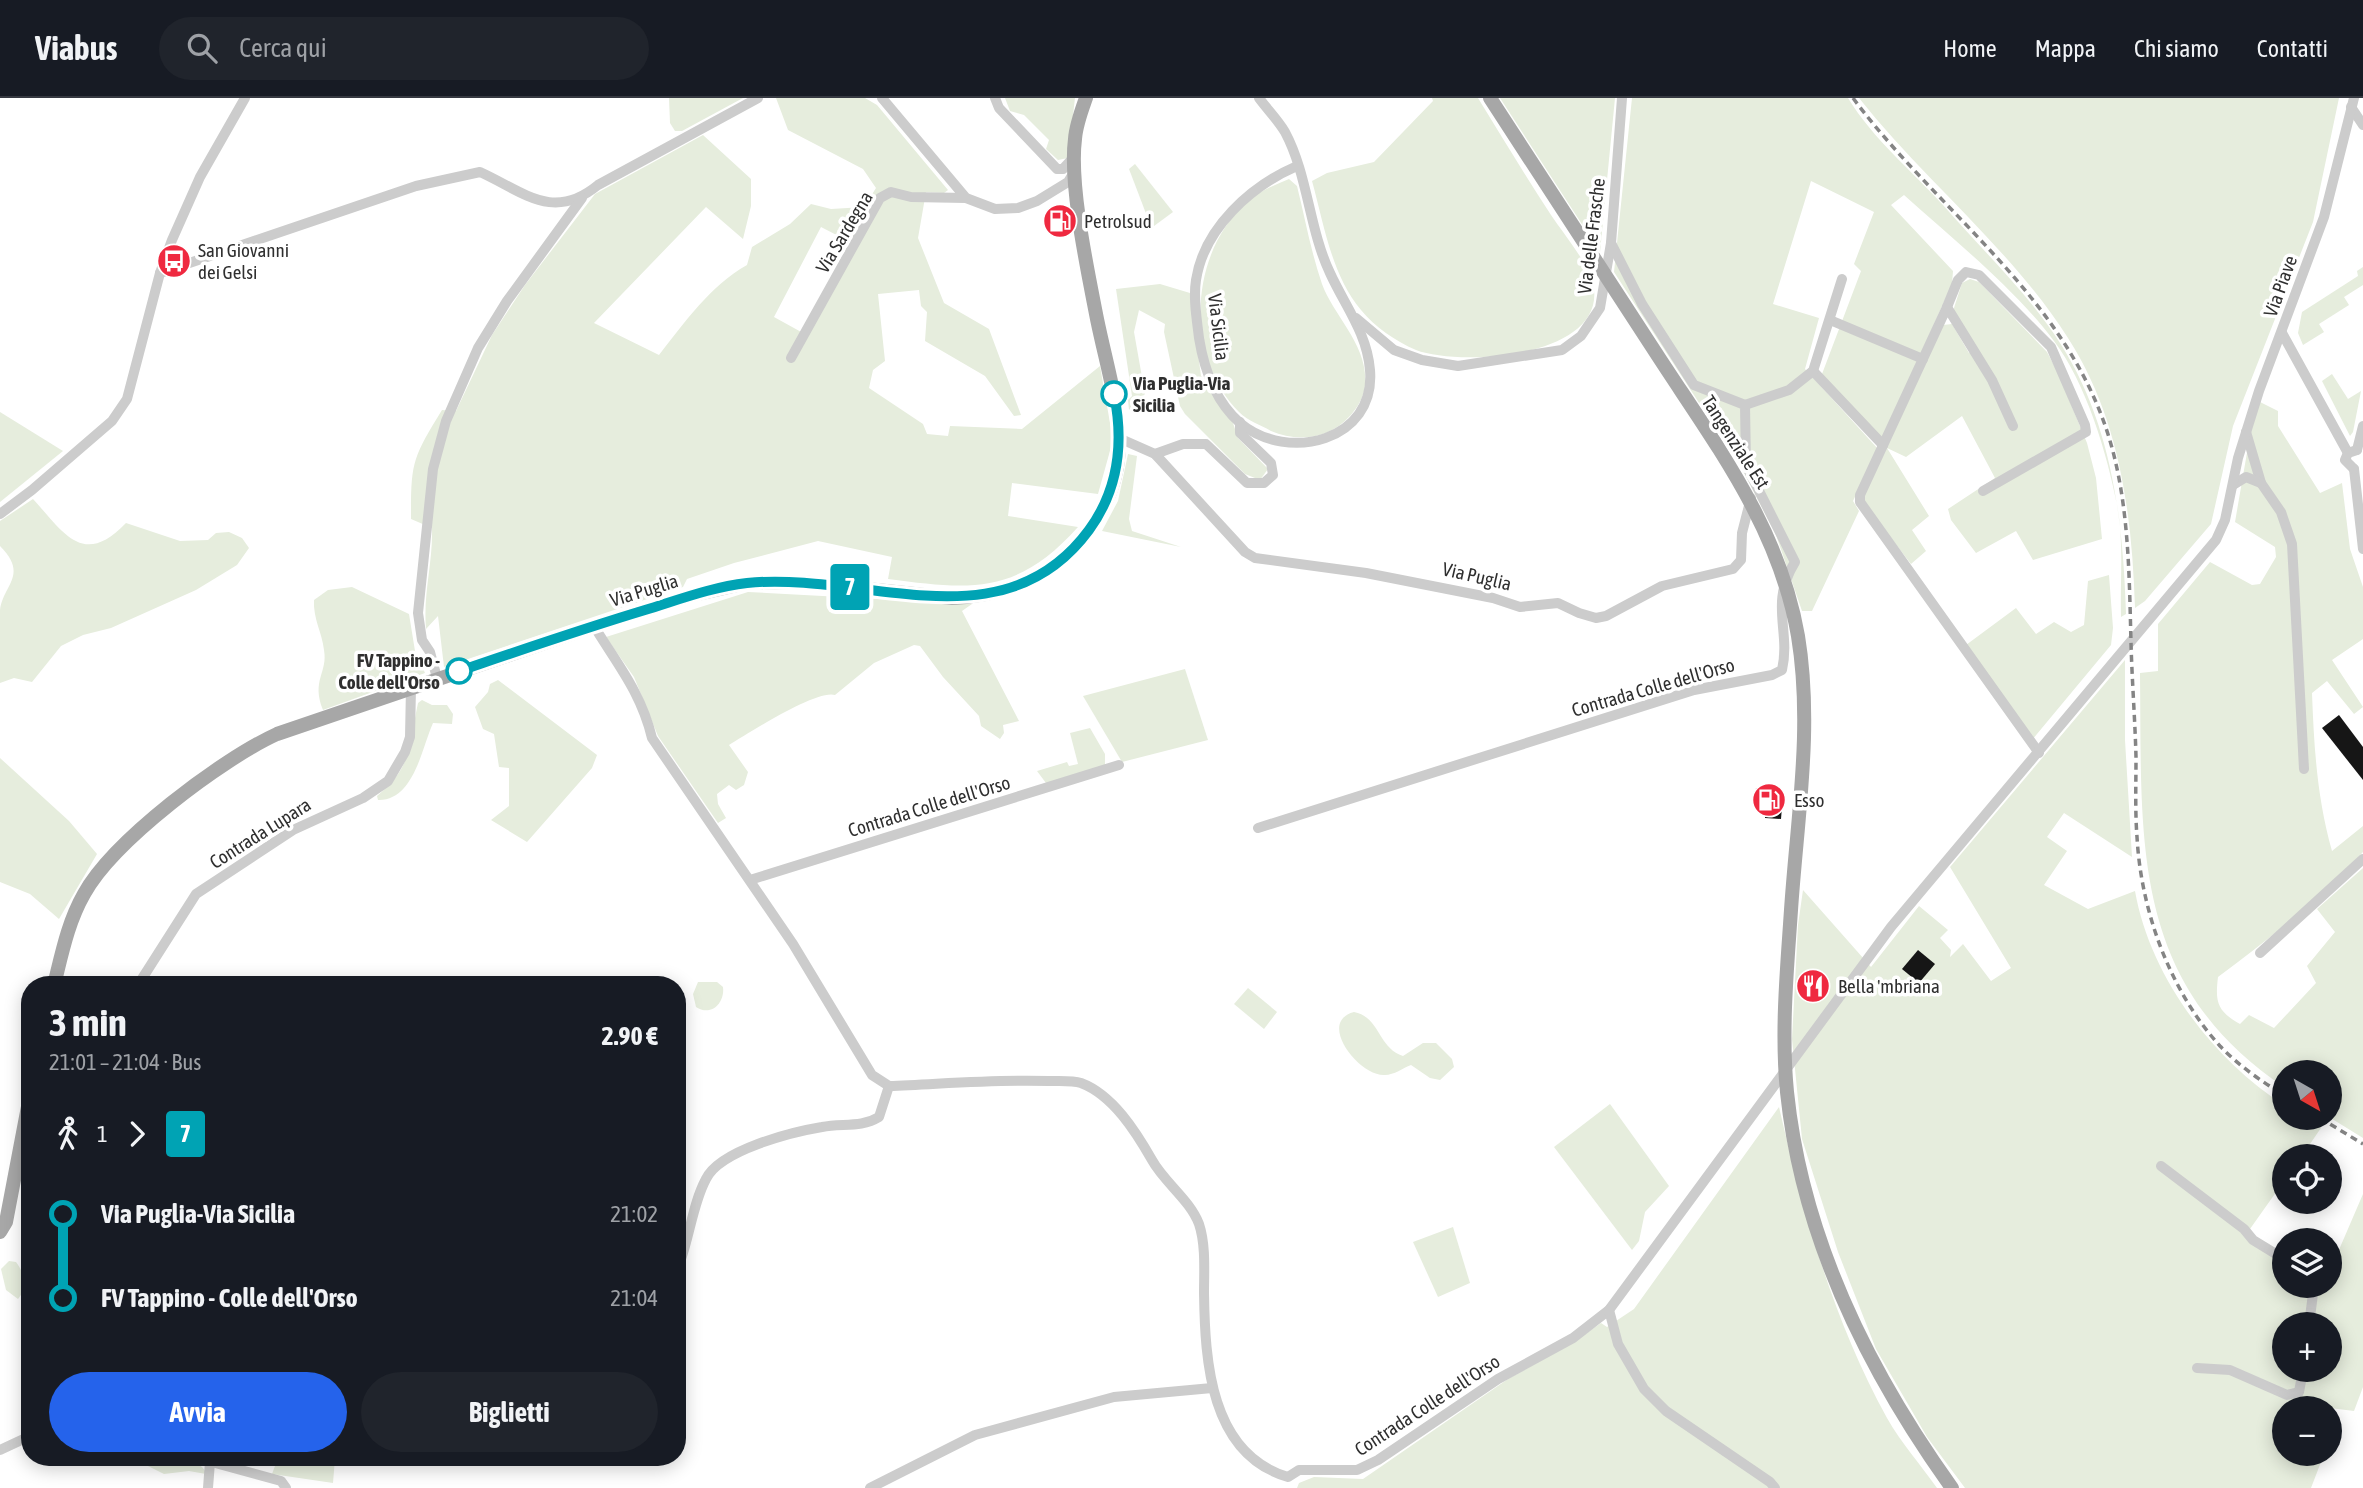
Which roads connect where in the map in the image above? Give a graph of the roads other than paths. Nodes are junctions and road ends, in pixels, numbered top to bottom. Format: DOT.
graph roads {
  1 [pos="245,98"];
  2 [pos="758,98"];
  3 [pos="882,98"];
  4 [pos="995,98"];
  5 [pos="1259,98"];
  6 [pos="1490,98"];
  7 [pos="1622,98"];
  8 [pos="1085,102"];
  9 [pos="2352,102"];
  10 [pos="2363,125"];
  11 [pos="1082,141"];
  12 [pos="1074,157"];
  13 [pos="1297,166"];
  14 [pos="1074,173"];
  15 [pos="1053,191"];
  16 [pos="582,198"];
  17 [pos="966,198"];
  18 [pos="1079,205"];
  19 [pos="1611,243"];
  20 [pos="160,273"];
  21 [pos="1842,279"];
  22 [pos="1947,307"];
  23 [pos="1356,317"];
  24 [pos="1830,320"];
  25 [pos="2282,333"];
  26 [pos="1107,355"];
  27 [pos="791,358"];
  28 [pos="1923,359"];
  29 [pos="1813,371"];
  30 [pos="1745,405"];
  31 [pos="1240,422"];
  32 [pos="2013,426"];
  33 [pos="2363,426"];
  34 [pos="2246,432"];
  35 [pos="1121,439"];
  36 [pos="1883,445"];
  37 [pos="2356,453"];
  38 [pos="1155,454"];
  39 [pos="2238,458"];
  40 [pos="2358,466"];
  41 [pos="2257,476"];
  42 [pos="1755,482"];
  43 [pos="2233,485"];
  44 [pos="1983,491"];
  45 [pos="0,514"];
  46 [pos="2362,543"];
  47 [pos="594,626"];
  48 [pos="437,678"];
  49 [pos="411,687"];
  50 [pos="2039,753"];
  51 [pos="1119,765"];
  52 [pos="2304,769"];
  53 [pos="1258,828"];
  54 [pos="2363,859"];
  55 [pos="750,880"];
  56 [pos="2260,953"];
  57 [pos="56,976"];
  58 [pos="144,976"];
  59 [pos="1854,978"];
  60 [pos="889,1086"];
  61 [pos="21,1144"];
  62 [pos="2161,1166"];
  63 [pos="0,1232"];
  64 [pos="686,1246"];
  65 [pos="2272,1252"];
  66 [pos="1609,1310"];
  67 [pos="2197,1368"];
  68 [pos="2301,1382"];
  69 [pos="1212,1388"];
  70 [pos="21,1440"];
  71 [pos="0,1450"];
  72 [pos="210,1466"];
  73 [pos="225,1466"];
  74 [pos="1287,1483"];
  75 [pos="208,1488"];
  76 [pos="286,1488"];
  77 [pos="870,1488"];
  78 [pos="1775,1488"];
  79 [pos="1952,1488"];
  1 -- 20 [label="street"];
  2 -- 16 [label="street"];
  3 -- 17 [label="street"];
  4 -- 12 [label="street"];
  5 -- 13 [label="street, Via Sicilia"];
  6 -- 79 [label="main road, Tangenziale Est"];
  7 -- 19 [label="street, Via delle Frasche"];
  8 -- 11 [label="main road, Via Puglia"];
  8 -- 12 [label="main road, Via Puglia"];
  9 -- 10 [label="street"];
  9 -- 25 [label="street, Via Piave"];
  11 -- 14 [label="street"];
  11 -- 26 [label="main road, Via Puglia"];
  12 -- 14 [label="main road, Via Puglia"];
  12 -- 15 [label="street"];
  13 -- 23 [label="street, Via Sicilia"];
  13 -- 31 [label="street, Via Sicilia"];
  14 -- 15 [label="street, Via Sardegna"];
  14 -- 18 [label="main road, Via Puglia"];
  15 -- 17 [label="street, Via Sardegna"];
  15 -- 18 [label="street"];
  16 -- 20 [label="street"];
  16 -- 48 [label="street"];
  17 -- 27 [label="street, Via Sardegna"];
  18 -- 26 [label="main road, Via Puglia"];
  19 -- 23 [label="street, Via delle Frasche"];
  19 -- 30 [label="street"];
  20 -- 45 [label="street"];
  21 -- 24 [label="street"];
  22 -- 28 [label="street"];
  22 -- 32 [label="street"];
  22 -- 44 [label="street"];
  23 -- 31 [label="street, Via Sicilia"];
  24 -- 28 [label="street"];
  24 -- 29 [label="street"];
  25 -- 34 [label="street, Via Piave"];
  25 -- 37 [label="street"];
  26 -- 35 [label="main road, Via Puglia"];
  28 -- 36 [label="street"];
  29 -- 30 [label="street"];
  29 -- 36 [label="street"];
  30 -- 42 [label="street, Contrada Colle dell'Orso"];
  31 -- 38 [label="street"];
  33 -- 37 [label="street"];
  34 -- 39 [label="street, Via Piave"];
  34 -- 41 [label="street"];
  35 -- 38 [label="street, Via Puglia"];
  35 -- 47 [label="main road, Via Puglia"];
  36 -- 50 [label="street"];
  37 -- 40 [label="street"];
  38 -- 42 [label="street, Via Puglia"];
  39 -- 41 [label="street"];
  39 -- 43 [label="street, Via Piave"];
  40 -- 46 [label="street"];
  41 -- 43 [label="street"];
  41 -- 52 [label="street"];
  42 -- 53 [label="street, Contrada Colle dell'Orso"];
  43 -- 50 [label="street, Via Piave"];
  47 -- 48 [label="main road, Via Puglia"];
  47 -- 55 [label="street"];
  48 -- 49 [label="main road, Via Puglia"];
  49 -- 57 [label="main road, Via Puglia"];
  49 -- 58 [label="street, Contrada Lupara"];
  50 -- 59 [label="street, Via Piave"];
  51 -- 55 [label="street, Contrada Colle dell'Orso"];
  54 -- 56 [label="street"];
  55 -- 60 [label="street"];
  59 -- 66 [label="street, Contrada Colle dell'Orso"];
  60 -- 64 [label="street"];
  60 -- 69 [label="street, Contrada Colle dell'Orso"];
  61 -- 63 [label="main road"];
  62 -- 65 [label="street"];
  66 -- 74 [label="street, Contrada Colle dell'Orso"];
  66 -- 78 [label="street"];
  67 -- 68 [label="street"];
  69 -- 74 [label="street, Contrada Colle dell'Orso"];
  69 -- 77 [label="street"];
  70 -- 71 [label="street"];
  72 -- 75 [label="street"];
  73 -- 76 [label="street"];
}
